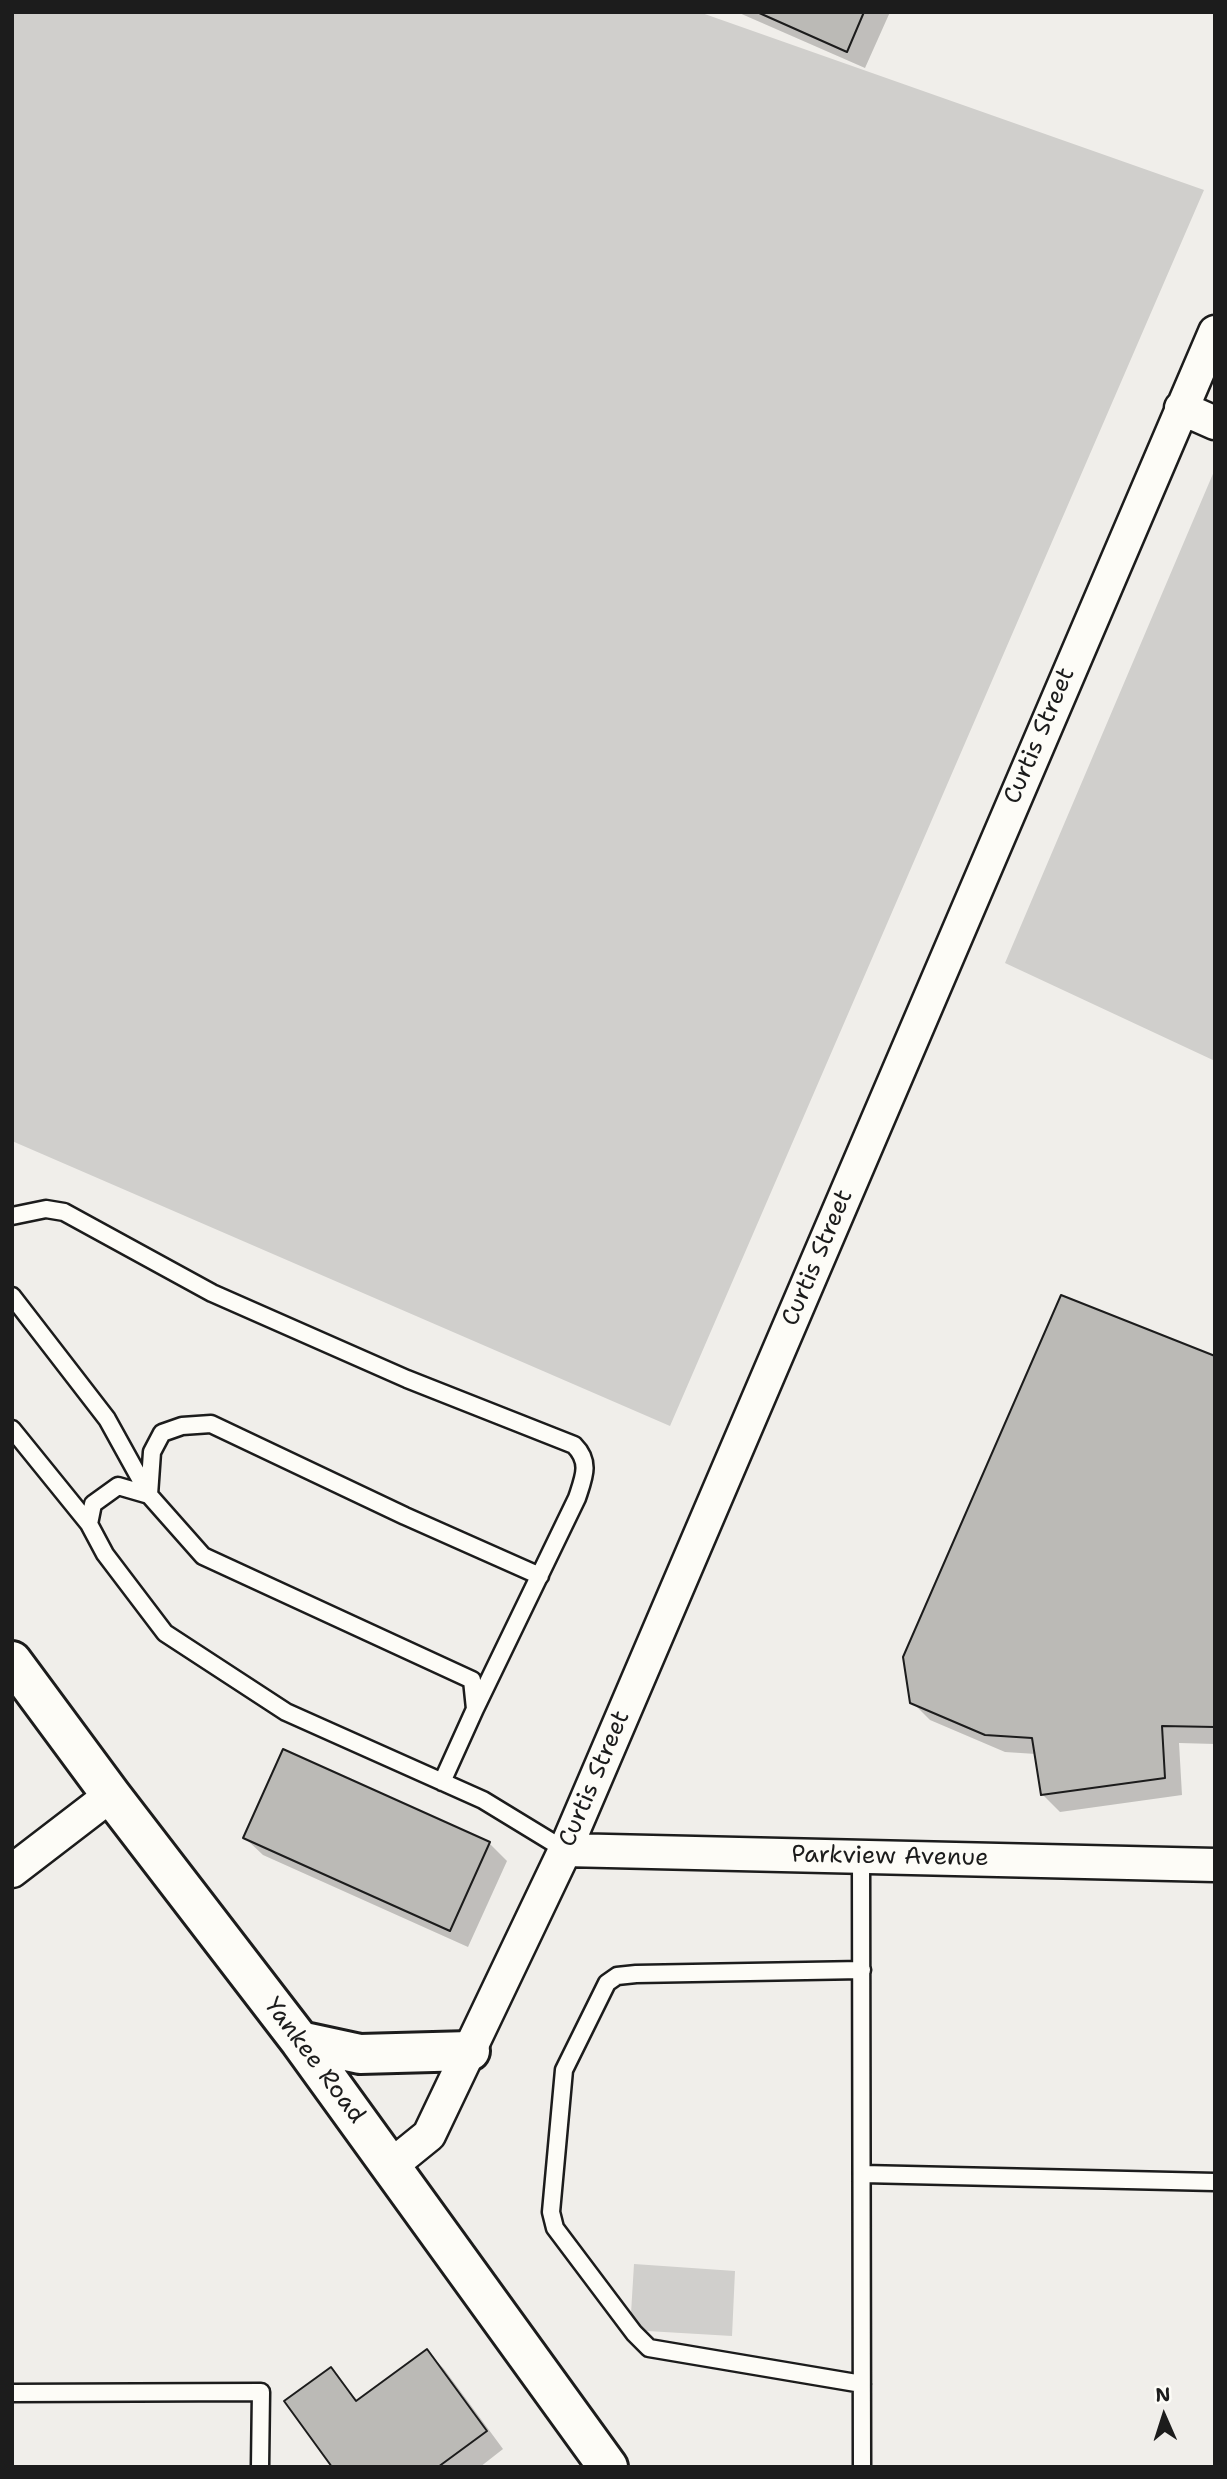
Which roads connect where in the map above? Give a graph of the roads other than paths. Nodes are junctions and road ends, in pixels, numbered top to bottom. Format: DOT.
graph roads {
  1 [pos="1215,332"];
  2 [pos="1181,408"];
  3 [pos="1215,423"];
  4 [pos="12,1216"];
  5 [pos="12,1296"];
  6 [pos="12,1429"];
  7 [pos="149,1495"];
  8 [pos="89,1524"];
  9 [pos="540,1576"];
  10 [pos="12,1661"];
  11 [pos="475,1709"];
  12 [pos="442,1782"];
  13 [pos="111,1795"];
  14 [pos="565,1850"];
  15 [pos="860,1856"];
  16 [pos="1215,1865"];
  17 [pos="12,1871"];
  18 [pos="862,1970"];
  19 [pos="300,2042"];
  20 [pos="470,2051"];
  21 [pos="391,2165"];
  22 [pos="863,2174"];
  23 [pos="1215,2182"];
  24 [pos="862,2384"];
  25 [pos="12,2393"];
  26 [pos="260,2467"];
  27 [pos="608,2467"];
  28 [pos="862,2467"];
  1 -- 2 [label="street, Curtis Street"];
  2 -- 3 [label="street"];
  2 -- 14 [label="street, Curtis Street"];
  4 -- 9 [label="lane"];
  5 -- 7 [label="lane"];
  6 -- 8 [label="lane"];
  7 -- 8 [label="lane"];
  7 -- 9 [label="lane"];
  7 -- 11 [label="lane"];
  8 -- 12 [label="lane"];
  9 -- 11 [label="lane"];
  10 -- 13 [label="street, Yankee Road"];
  11 -- 12 [label="lane"];
  12 -- 14 [label="lane"];
  13 -- 17 [label="street"];
  13 -- 19 [label="street, Yankee Road"];
  14 -- 15 [label="street, Parkview Avenue"];
  14 -- 20 [label="street, Curtis Street"];
  15 -- 16 [label="street, Parkview Avenue"];
  15 -- 18 [label="lane"];
  18 -- 22 [label="lane"];
  18 -- 24 [label="lane"];
  19 -- 20 [label="street"];
  19 -- 21 [label="street, Yankee Road"];
  20 -- 21 [label="street, Curtis Street"];
  21 -- 27 [label="street, Yankee Road"];
  22 -- 23 [label="lane"];
  22 -- 24 [label="lane"];
  24 -- 28 [label="lane"];
  25 -- 26 [label="lane"];
}
